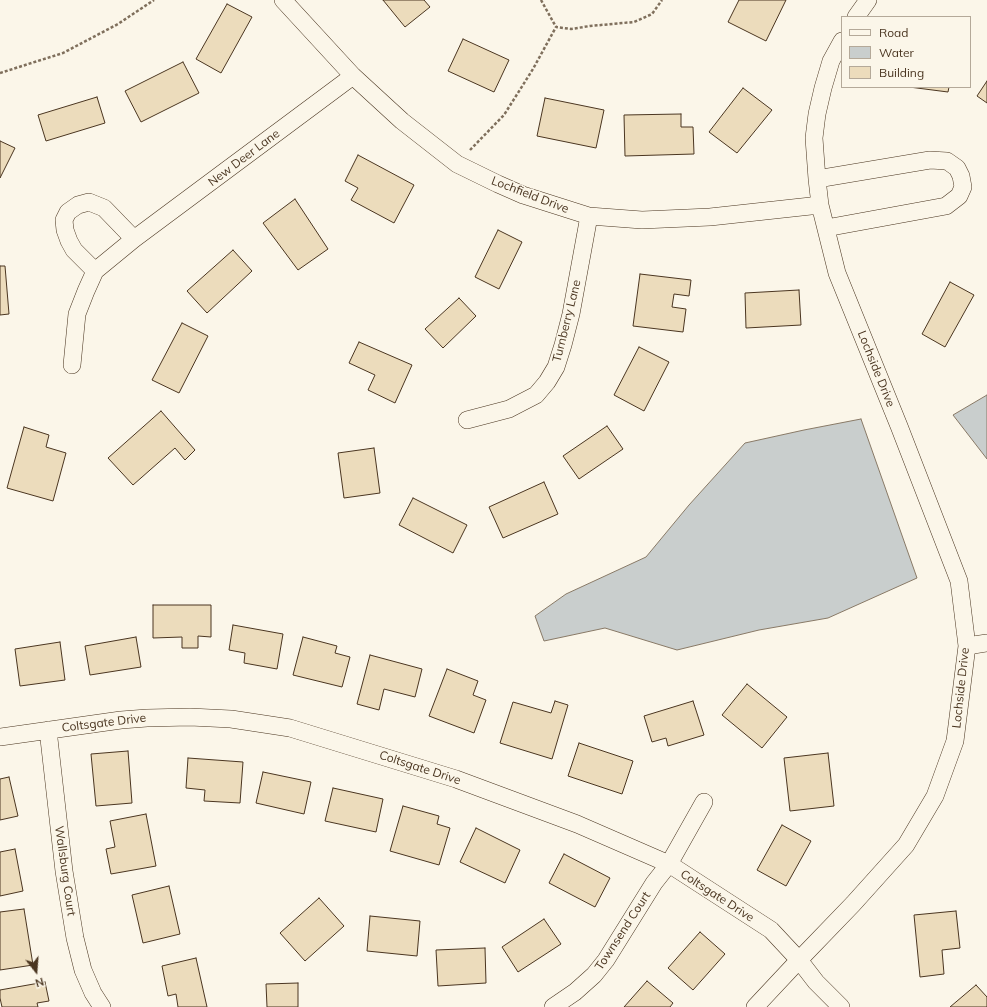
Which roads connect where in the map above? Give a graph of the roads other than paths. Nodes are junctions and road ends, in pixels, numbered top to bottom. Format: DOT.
graph roads {
  1 [pos="283,0"];
  2 [pos="868,0"];
  3 [pos="857,16"];
  4 [pos="841,43"];
  5 [pos="353,76"];
  6 [pos="817,180"];
  7 [pos="820,205"];
  8 [pos="589,216"];
  9 [pos="826,228"];
  10 [pos="134,239"];
  11 [pos="95,272"];
  12 [pos="72,365"];
  13 [pos="467,420"];
  14 [pos="987,644"];
  15 [pos="966,646"];
  16 [pos="48,730"];
  17 [pos="0,737"];
  18 [pos="704,802"];
  19 [pos="669,864"];
  20 [pos="799,960"];
  21 [pos="102,1007"];
  22 [pos="553,1007"];
  23 [pos="755,1007"];
  24 [pos="841,1007"];
  1 -- 5 [label="street, Lochfield Drive"];
  2 -- 3 [label="street"];
  4 -- 6 [label="street, Lochside Drive"];
  5 -- 8 [label="street, Lochfield Drive"];
  5 -- 10 [label="street, New Deer Lane"];
  6 -- 7 [label="street, Lochside Drive"];
  6 -- 9 [label="street"];
  7 -- 8 [label="street, Lochfield Drive"];
  7 -- 9 [label="street, Lochside Drive"];
  8 -- 13 [label="street, Turnberry Lane"];
  9 -- 15 [label="street, Lochside Drive"];
  10 -- 11 [label="street, New Deer Lane"];
  10 -- 11 [label="street"];
  11 -- 12 [label="street, New Deer Lane"];
  14 -- 15 [label="street"];
  15 -- 20 [label="street, Lochside Drive"];
  16 -- 17 [label="street, Coltsgate Drive"];
  16 -- 19 [label="street, Coltsgate Drive"];
  16 -- 21 [label="street, Wallsburg Court"];
  18 -- 19 [label="street, Townsend Court"];
  19 -- 20 [label="street, Coltsgate Drive"];
  19 -- 22 [label="street, Townsend Court"];
  20 -- 23 [label="street, Lochside Drive"];
  20 -- 24 [label="street, Coltsgate Drive"];
}
